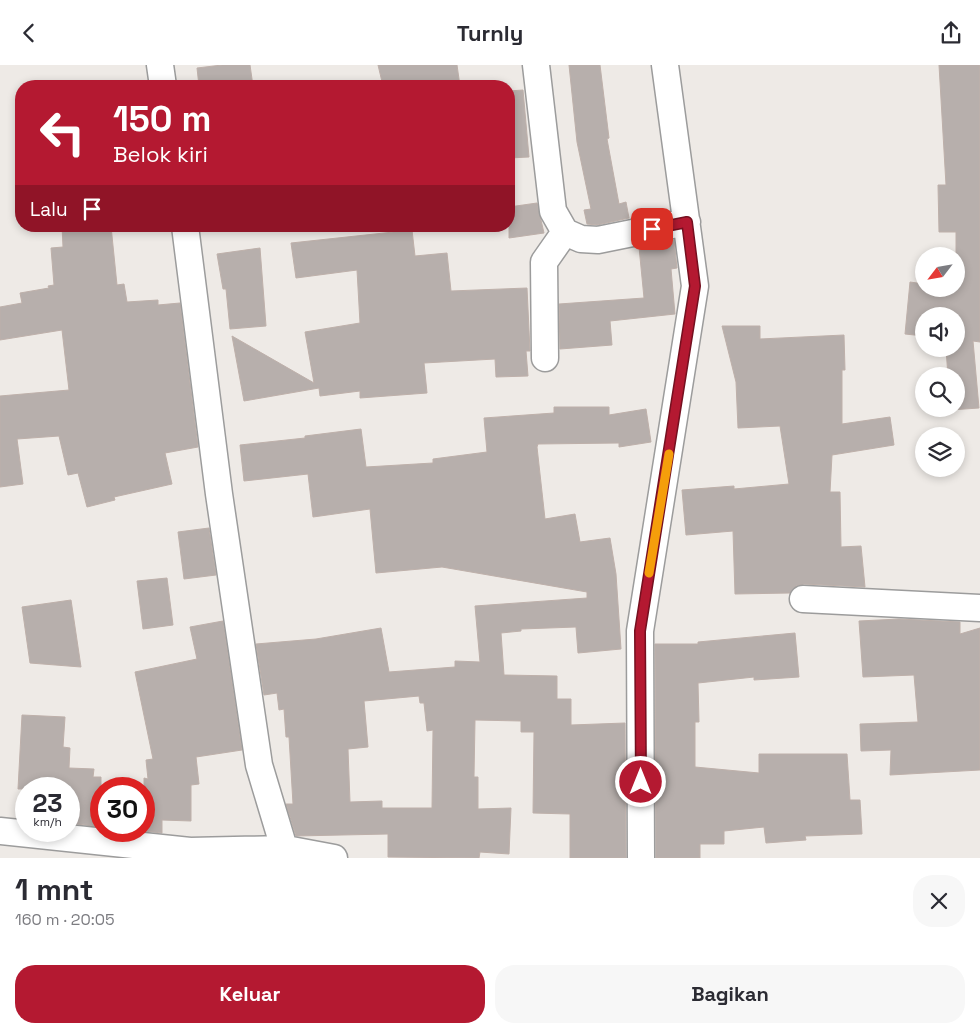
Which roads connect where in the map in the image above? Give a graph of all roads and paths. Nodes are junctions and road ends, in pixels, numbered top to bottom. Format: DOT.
graph roads {
  1 [pos="160,65"];
  2 [pos="536,65"];
  3 [pos="665,65"];
  4 [pos="162,80"];
  5 [pos="687,222"];
  6 [pos="186,232"];
  7 [pos="565,232"];
  8 [pos="546,358"];
  9 [pos="803,599"];
  10 [pos="980,608"];
  11 [pos="0,831"];
  12 [pos="287,854"];
  13 [pos="334,858"];
  14 [pos="641,858"];
  1 -- 4 [label="street"];
  2 -- 7 [label="street"];
  3 -- 5 [label="street"];
  5 -- 7 [label="street"];
  5 -- 14 [label="street"];
  6 -- 12 [label="street"];
  7 -- 8 [label="street"];
  9 -- 10 [label="street"];
  11 -- 12 [label="street"];
  12 -- 13 [label="street"];
}
